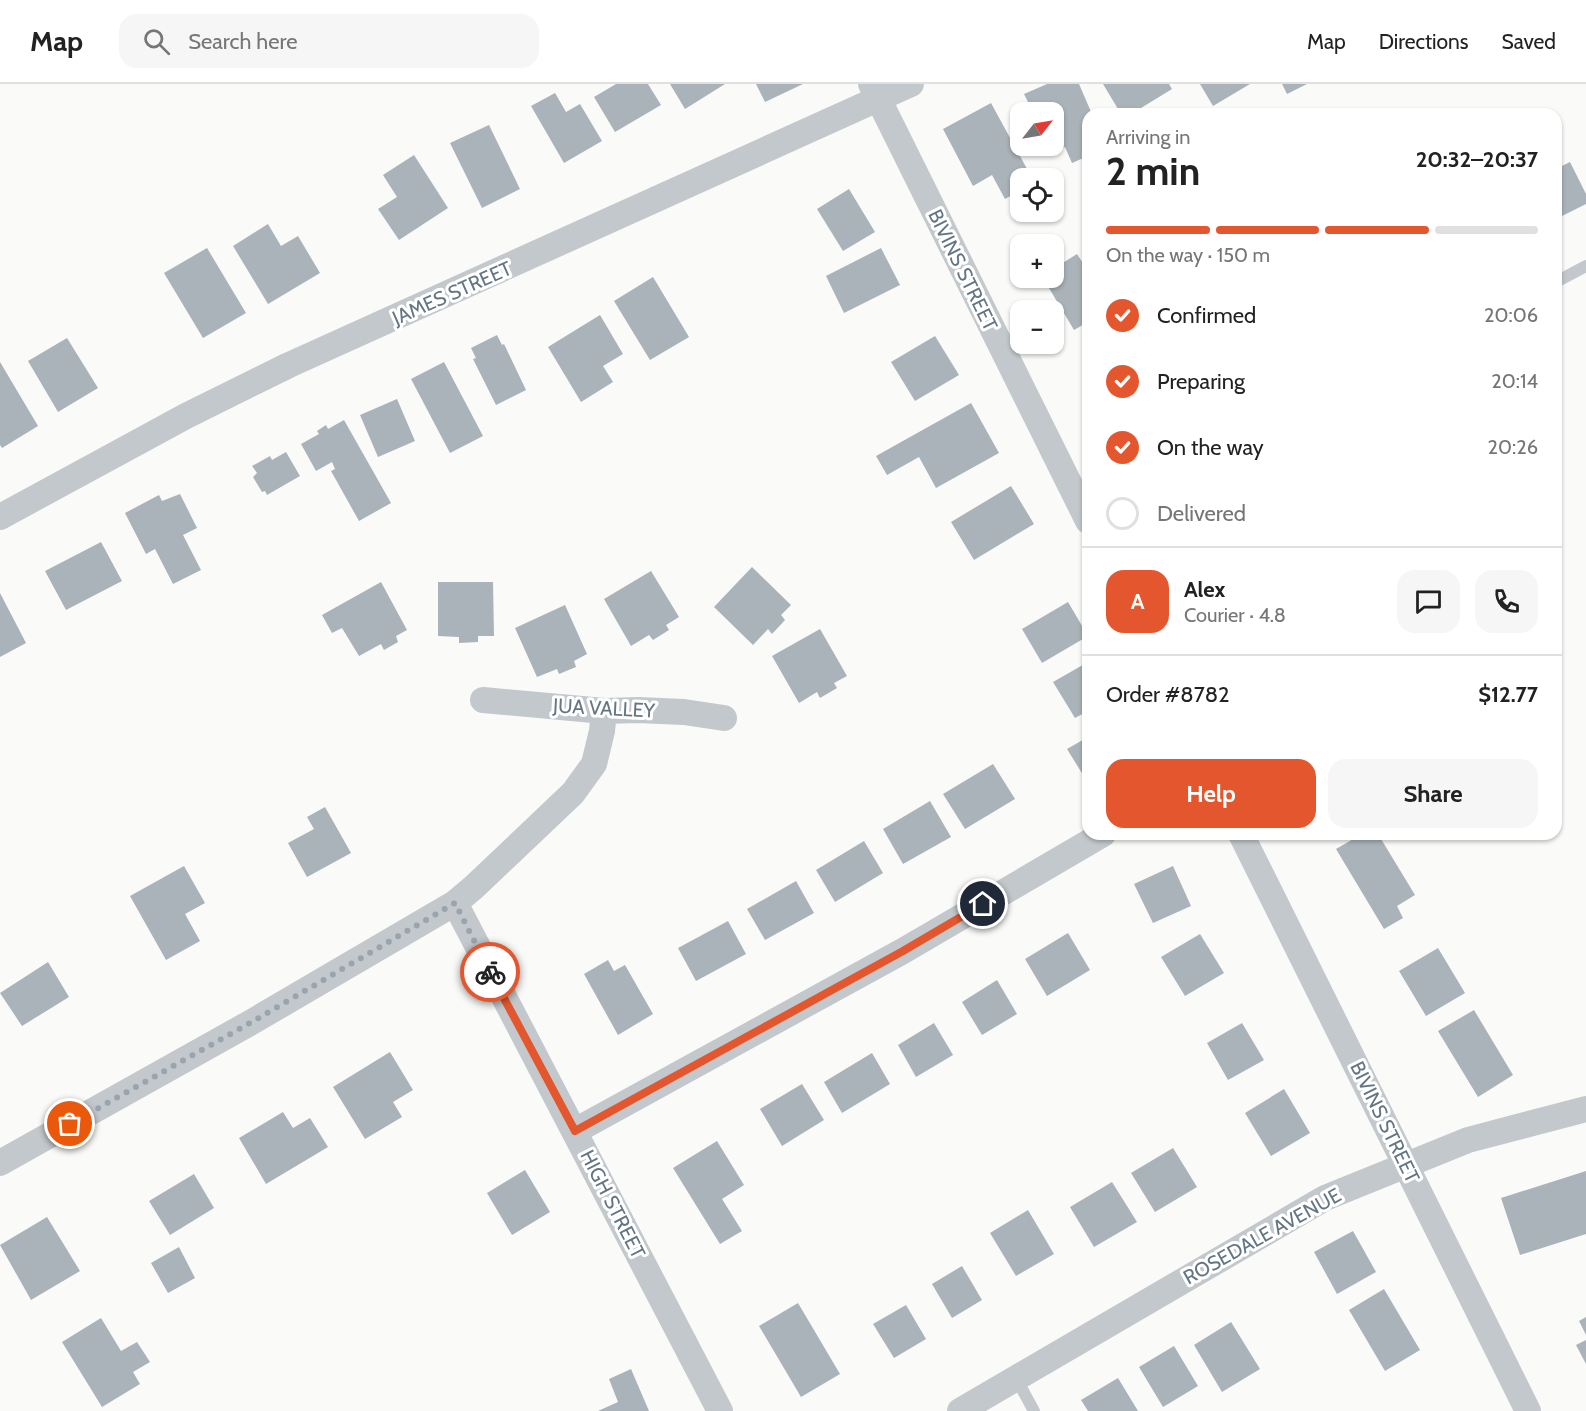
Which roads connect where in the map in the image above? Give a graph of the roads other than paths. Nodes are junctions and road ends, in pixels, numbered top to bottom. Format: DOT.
graph roads {
  1 [pos="911,84"];
  2 [pos="875,91"];
  3 [pos="1586,266"];
  4 [pos="1562,279"];
  5 [pos="1082,509"];
  6 [pos="0,517"];
  7 [pos="483,700"];
  8 [pos="604,711"];
  9 [pos="724,718"];
  10 [pos="1093,840"];
  11 [pos="1245,840"];
  12 [pos="455,903"];
  13 [pos="1586,1110"];
  14 [pos="575,1131"];
  15 [pos="0,1163"];
  16 [pos="1406,1165"];
  17 [pos="1016,1378"];
  18 [pos="720,1411"];
  19 [pos="960,1411"];
  20 [pos="1034,1411"];
  21 [pos="1528,1411"];
  1 -- 2 [label="street, JAMES STREET"];
  2 -- 5 [label="street, BIVINS STREET"];
  2 -- 6 [label="street, JAMES STREET"];
  3 -- 4 [label="lane"];
  7 -- 8 [label="street, JUA VALLEY"];
  8 -- 9 [label="street, JUA VALLEY"];
  8 -- 12 [label="street"];
  10 -- 14 [label="street"];
  11 -- 16 [label="street, BIVINS STREET"];
  12 -- 14 [label="street, HIGH STREET"];
  12 -- 15 [label="street"];
  13 -- 16 [label="street, ROSEDALE AVENUE"];
  14 -- 18 [label="street, HIGH STREET"];
  16 -- 17 [label="street, ROSEDALE AVENUE"];
  16 -- 21 [label="street, BIVINS STREET"];
  17 -- 19 [label="street, ROSEDALE AVENUE"];
  17 -- 20 [label="lane"];
}
